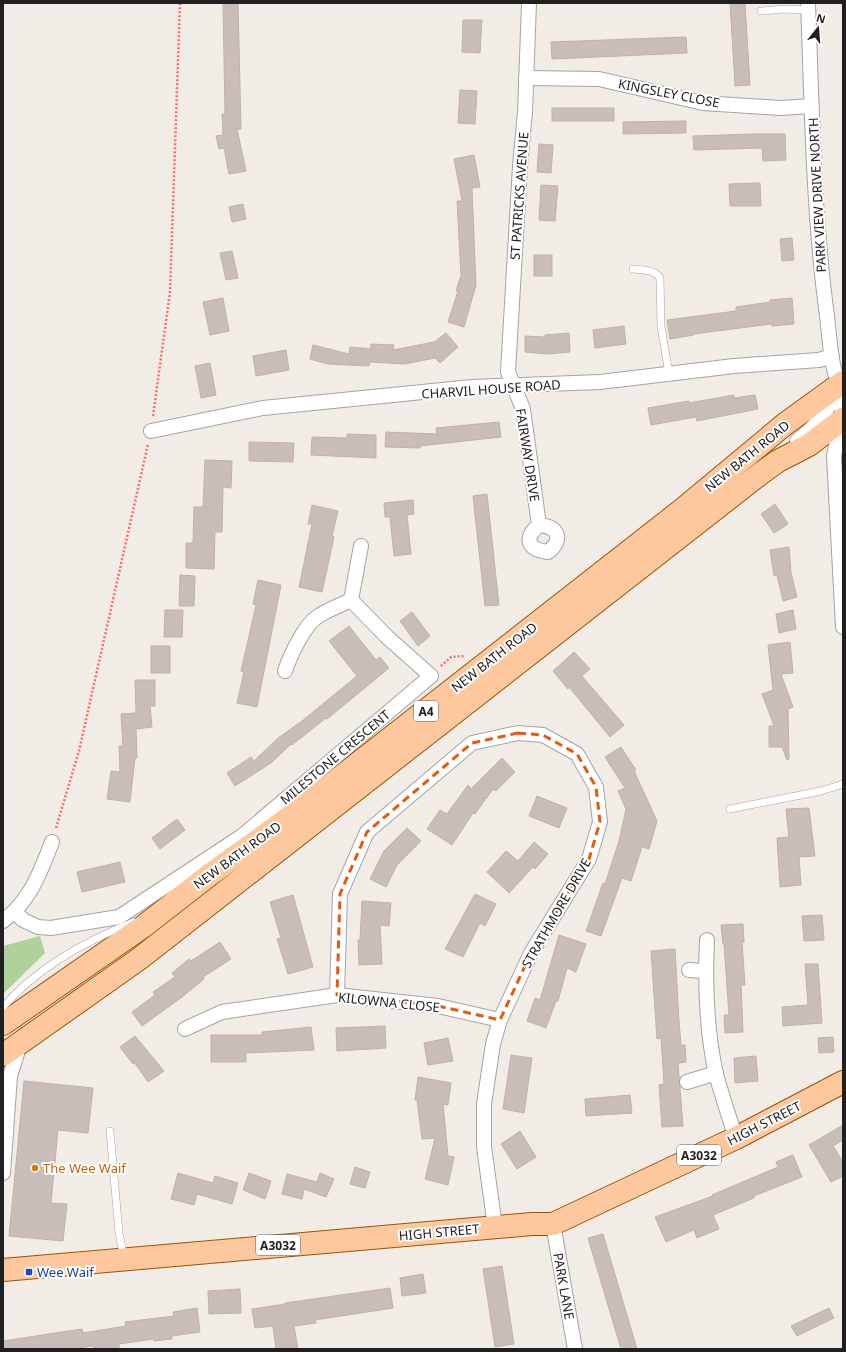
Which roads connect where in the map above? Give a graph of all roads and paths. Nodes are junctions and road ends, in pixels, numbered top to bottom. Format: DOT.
graph roads {
  1 [pos="529,3"];
  2 [pos="808,7"];
  3 [pos="761,11"];
  4 [pos="526,78"];
  5 [pos="812,106"];
  6 [pos="633,269"];
  7 [pos="832,356"];
  8 [pos="669,374"];
  9 [pos="514,387"];
  10 [pos="842,388"];
  11 [pos="842,420"];
  12 [pos="151,431"];
  13 [pos="809,445"];
  14 [pos="834,456"];
  15 [pos="778,461"];
  16 [pos="539,525"];
  17 [pos="361,546"];
  18 [pos="351,600"];
  19 [pos="843,628"];
  20 [pos="285,671"];
  21 [pos="843,784"];
  22 [pos="730,809"];
  23 [pos="52,842"];
  24 [pos="165,910"];
  25 [pos="15,912"];
  26 [pos="3,921"];
  27 [pos="707,940"];
  28 [pos="689,970"];
  29 [pos="705,971"];
  30 [pos="337,995"];
  31 [pos="3,1007"];
  32 [pos="500,1020"];
  33 [pos="3,1024"];
  34 [pos="185,1029"];
  35 [pos="11,1050"];
  36 [pos="716,1073"];
  37 [pos="7,1080"];
  38 [pos="687,1082"];
  39 [pos="841,1087"];
  40 [pos="110,1131"];
  41 [pos="736,1138"];
  42 [pos="3,1173"];
  43 [pos="553,1224"];
  44 [pos="495,1227"];
  45 [pos="124,1258"];
  46 [pos="3,1270"];
  47 [pos="575,1349"];
  1 -- 4 [label="street, ST PATRICKS AVENUE"];
  2 -- 3 [label="lane"];
  2 -- 5 [label="street, PARK VIEW DRIVE NORTH"];
  4 -- 5 [label="street, KINGSLEY CLOSE"];
  4 -- 9 [label="street, ST PATRICKS AVENUE"];
  5 -- 7 [label="street, PARK VIEW DRIVE NORTH"];
  6 -- 8 [label="lane"];
  7 -- 8 [label="street, CHARVIL HOUSE ROAD"];
  7 -- 10 [label="street, PARK VIEW DRIVE NORTH"];
  8 -- 9 [label="street, CHARVIL HOUSE ROAD"];
  9 -- 12 [label="street, CHARVIL HOUSE ROAD"];
  9 -- 16 [label="street, FAIRWAY DRIVE"];
  10 -- 11 [label="street, PARK VIEW DRIVE NORTH"];
  10 -- 15 [label="street"];
  10 -- 24 [label="main road, NEW BATH ROAD / A4"];
  11 -- 13 [label="main road, NEW BATH ROAD / A4"];
  11 -- 14 [label="street, PARK VIEW DRIVE NORTH"];
  13 -- 14 [label="street"];
  13 -- 15 [label="main road, NEW BATH ROAD / A4"];
  14 -- 19 [label="street, PARK VIEW DRIVE NORTH"];
  15 -- 35 [label="main road, NEW BATH ROAD / A4"];
  17 -- 18 [label="street"];
  18 -- 20 [label="street"];
  18 -- 25 [label="street, MILESTONE CRESCENT"];
  21 -- 22 [label="lane"];
  23 -- 25 [label="street"];
  24 -- 31 [label="lane"];
  24 -- 33 [label="main road, NEW BATH ROAD / A4"];
  25 -- 26 [label="street"];
  27 -- 29 [label="street"];
  28 -- 29 [label="street"];
  29 -- 36 [label="street"];
  30 -- 32 [label="street, KILOWNA CLOSE"];
  30 -- 32 [label="street, STRATHMORE DRIVE"];
  30 -- 34 [label="street, KILOWNA CLOSE"];
  32 -- 44 [label="street, STRATHMORE DRIVE"];
  35 -- 37 [label="street"];
  36 -- 38 [label="street"];
  36 -- 41 [label="street"];
  37 -- 42 [label="street"];
  39 -- 41 [label="main road, HIGH STREET / A3032"];
  40 -- 45 [label="lane"];
  41 -- 43 [label="main road, HIGH STREET / A3032"];
  43 -- 44 [label="main road, HIGH STREET / A3032"];
  43 -- 47 [label="street, PARK LANE"];
  44 -- 45 [label="main road, HIGH STREET / A3032"];
  45 -- 46 [label="main road, HIGH STREET / A3032"];
}
